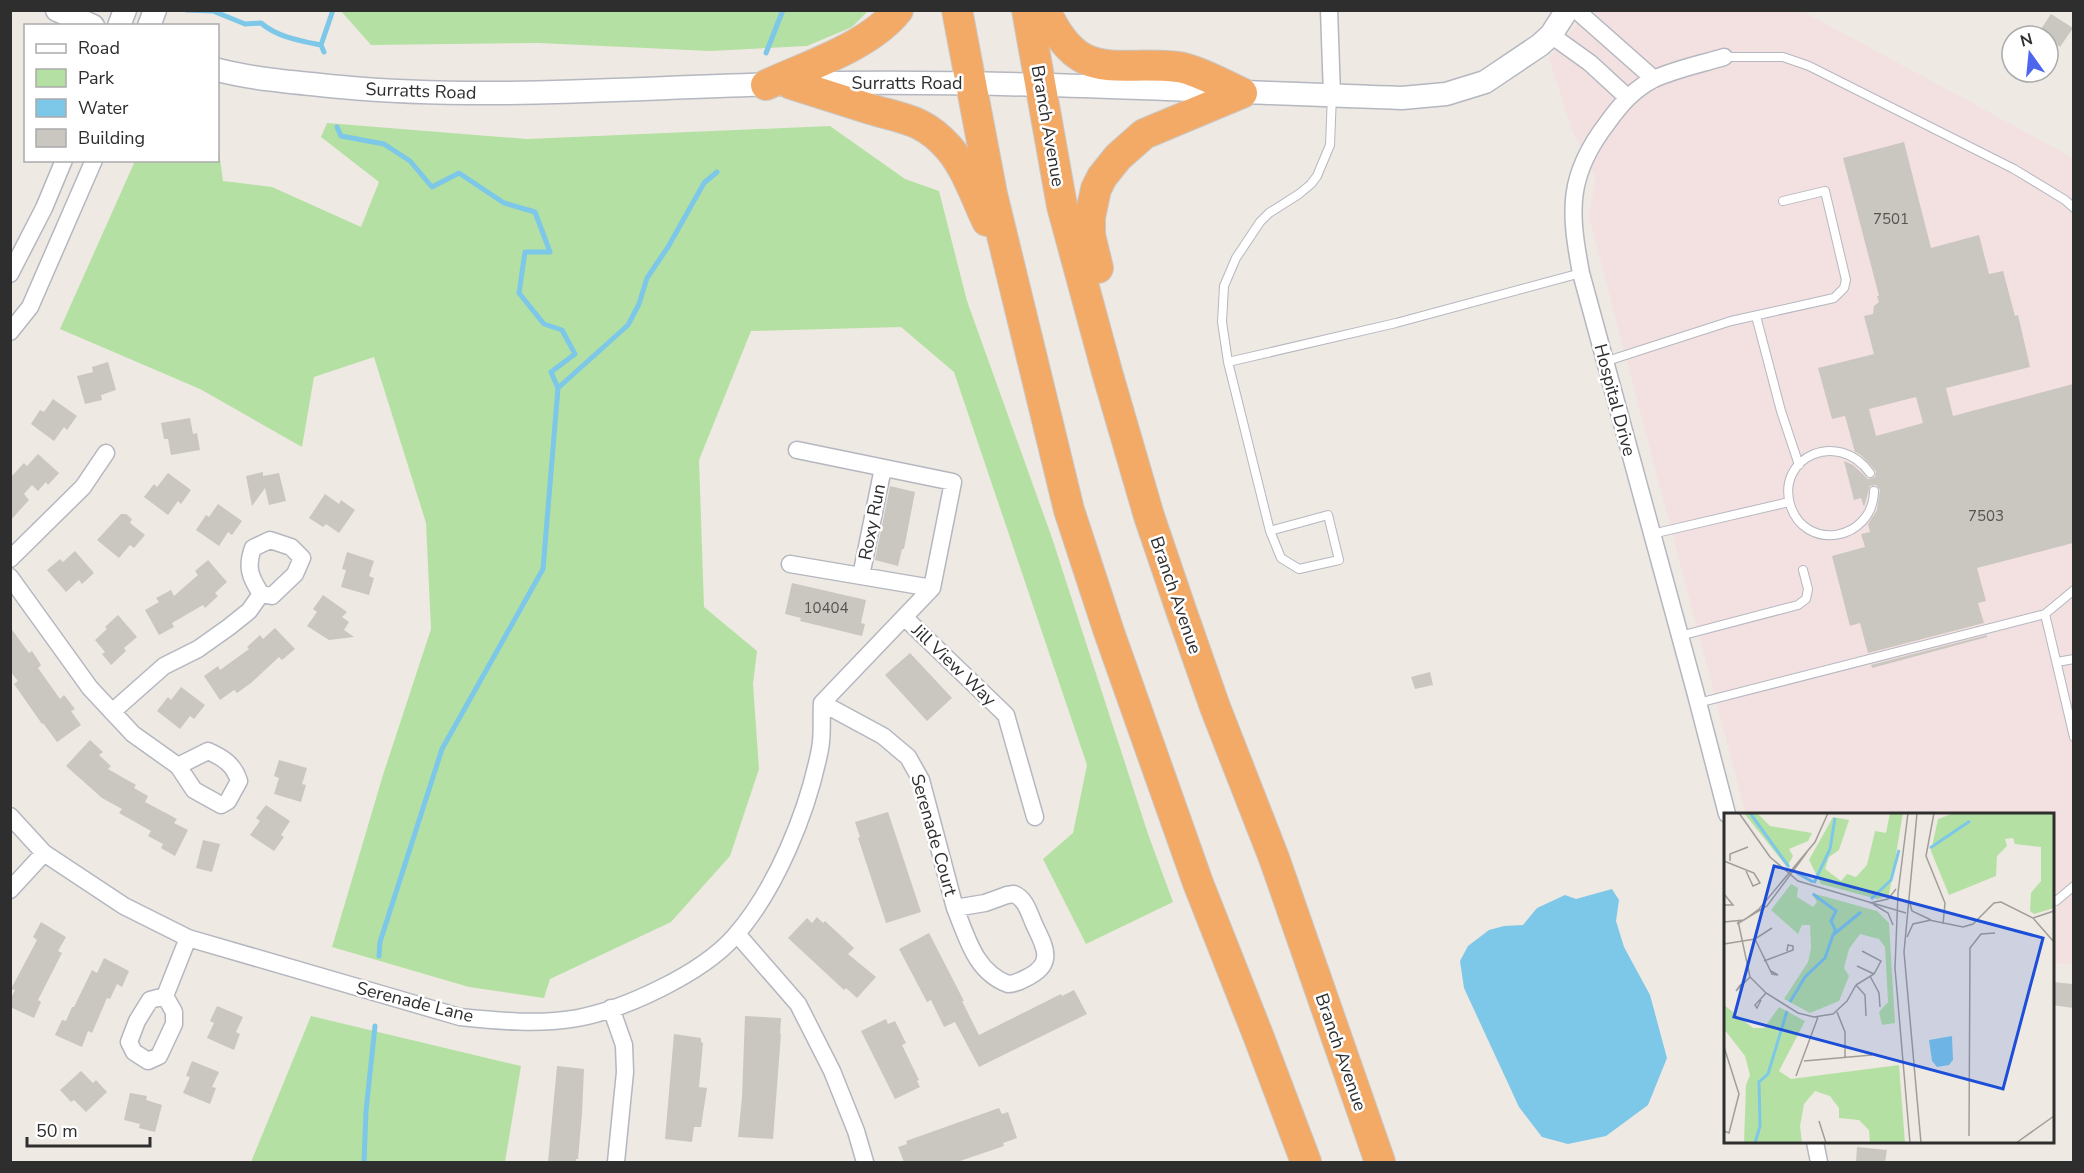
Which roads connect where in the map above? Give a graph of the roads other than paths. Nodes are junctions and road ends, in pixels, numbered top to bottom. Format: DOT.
graph roads {
  1 [pos="57,10"];
  2 [pos="898,10"];
  3 [pos="957,10"];
  4 [pos="1027,10"];
  5 [pos="1045,10"];
  6 [pos="1329,10"];
  7 [pos="1567,10"];
  8 [pos="1575,10"];
  9 [pos="88,24"];
  10 [pos="1551,35"];
  11 [pos="1724,57"];
  12 [pos="219,70"];
  13 [pos="1654,79"];
  14 [pos="971,83"];
  15 [pos="778,84"];
  16 [pos="1040,86"];
  17 [pos="1242,93"];
  18 [pos="1332,95"];
  19 [pos="1627,98"];
  20 [pos="63,162"];
  21 [pos="93,162"];
  22 [pos="1783,201"];
  23 [pos="2073,208"];
  24 [pos="1009,269"];
  25 [pos="1581,273"];
  26 [pos="10,274"];
  27 [pos="1755,316"];
  28 [pos="10,332"];
  29 [pos="1228,362"];
  30 [pos="1604,362"];
  31 [pos="1107,372"];
  32 [pos="797,450"];
  33 [pos="106,453"];
  34 [pos="1799,465"];
  35 [pos="883,468"];
  36 [pos="1870,473"];
  37 [pos="1874,490"];
  38 [pos="1789,502"];
  39 [pos="1270,531"];
  40 [pos="1652,534"];
  41 [pos="10,559"];
  42 [pos="790,564"];
  43 [pos="1803,570"];
  44 [pos="861,576"];
  45 [pos="10,578"];
  46 [pos="932,588"];
  47 [pos="2073,590"];
  48 [pos="261,594"];
  49 [pos="2045,614"];
  50 [pos="904,617"];
  51 [pos="1680,636"];
  52 [pos="2073,659"];
  53 [pos="2057,662"];
  54 [pos="822,703"];
  55 [pos="1698,703"];
  56 [pos="112,712"];
  57 [pos="2073,737"];
  58 [pos="178,766"];
  59 [pos="1727,813"];
  60 [pos="10,816"];
  61 [pos="1035,817"];
  62 [pos="44,853"];
  63 [pos="2073,886"];
  64 [pos="10,890"];
  65 [pos="2054,902"];
  66 [pos="955,908"];
  67 [pos="737,934"];
  68 [pos="188,938"];
  69 [pos="165,996"];
  70 [pos="611,1008"];
  71 [pos="1815,1143"];
  72 [pos="616,1162"];
  73 [pos="865,1162"];
  74 [pos="1306,1162"];
  75 [pos="1380,1162"];
  76 [pos="1819,1162"];
  1 -- 9 [label="main road"];
  2 -- 15 [label="highway"];
  3 -- 14 [label="highway"];
  4 -- 16 [label="highway, Branch Avenue"];
  5 -- 17 [label="highway"];
  6 -- 18 [label="street"];
  7 -- 10 [label="main road, Surratts Road"];
  8 -- 13 [label="street"];
  10 -- 18 [label="main road, Surratts Road"];
  10 -- 19 [label="street"];
  11 -- 13 [label="street, Hospital Drive"];
  11 -- 23 [label="lane"];
  12 -- 15 [label="main road, Surratts Road"];
  13 -- 19 [label="street, Hospital Drive"];
  14 -- 15 [label="main road, Surratts Road"];
  14 -- 16 [label="main road, Surratts Road"];
  14 -- 24 [label="highway"];
  15 -- 24 [label="highway"];
  16 -- 17 [label="main road, Surratts Road"];
  16 -- 31 [label="highway, Branch Avenue"];
  17 -- 18 [label="main road, Surratts Road"];
  17 -- 31 [label="highway"];
  18 -- 29 [label="lane"];
  19 -- 25 [label="street, Hospital Drive"];
  20 -- 26 [label="street"];
  21 -- 28 [label="street"];
  22 -- 27 [label="lane"];
  24 -- 74 [label="highway"];
  25 -- 29 [label="lane"];
  25 -- 30 [label="street, Hospital Drive"];
  27 -- 30 [label="lane"];
  27 -- 34 [label="lane"];
  29 -- 39 [label="lane"];
  30 -- 40 [label="street, Hospital Drive"];
  31 -- 75 [label="highway, Branch Avenue"];
  32 -- 35 [label="street"];
  33 -- 41 [label="street"];
  34 -- 36 [label="lane"];
  34 -- 38 [label="lane"];
  35 -- 44 [label="street, Roxy Run"];
  35 -- 46 [label="street"];
  37 -- 38 [label="lane"];
  38 -- 40 [label="lane"];
  39 -- 39 [label="lane"];
  40 -- 51 [label="street, Hospital Drive"];
  42 -- 44 [label="street"];
  43 -- 51 [label="lane"];
  44 -- 46 [label="street"];
  45 -- 56 [label="street"];
  46 -- 50 [label="street"];
  47 -- 49 [label="lane"];
  48 -- 56 [label="street"];
  49 -- 53 [label="lane"];
  49 -- 55 [label="lane"];
  50 -- 54 [label="street"];
  50 -- 61 [label="street, Jill View Way"];
  51 -- 55 [label="street, Hospital Drive"];
  52 -- 53 [label="lane"];
  53 -- 57 [label="lane"];
  54 -- 66 [label="street, Serenade Court"];
  54 -- 67 [label="street, Serenade Lane"];
  55 -- 59 [label="street, Hospital Drive"];
  56 -- 58 [label="street"];
  60 -- 62 [label="street, Serenade Lane"];
  62 -- 64 [label="street"];
  62 -- 68 [label="street, Serenade Lane"];
  63 -- 65 [label="lane"];
  66 -- 66 [label="street, Serenade Court"];
  67 -- 70 [label="street, Serenade Lane"];
  67 -- 73 [label="street"];
  68 -- 69 [label="street"];
  68 -- 70 [label="street, Serenade Lane"];
  70 -- 72 [label="street"];
  71 -- 76 [label="street"];
}
